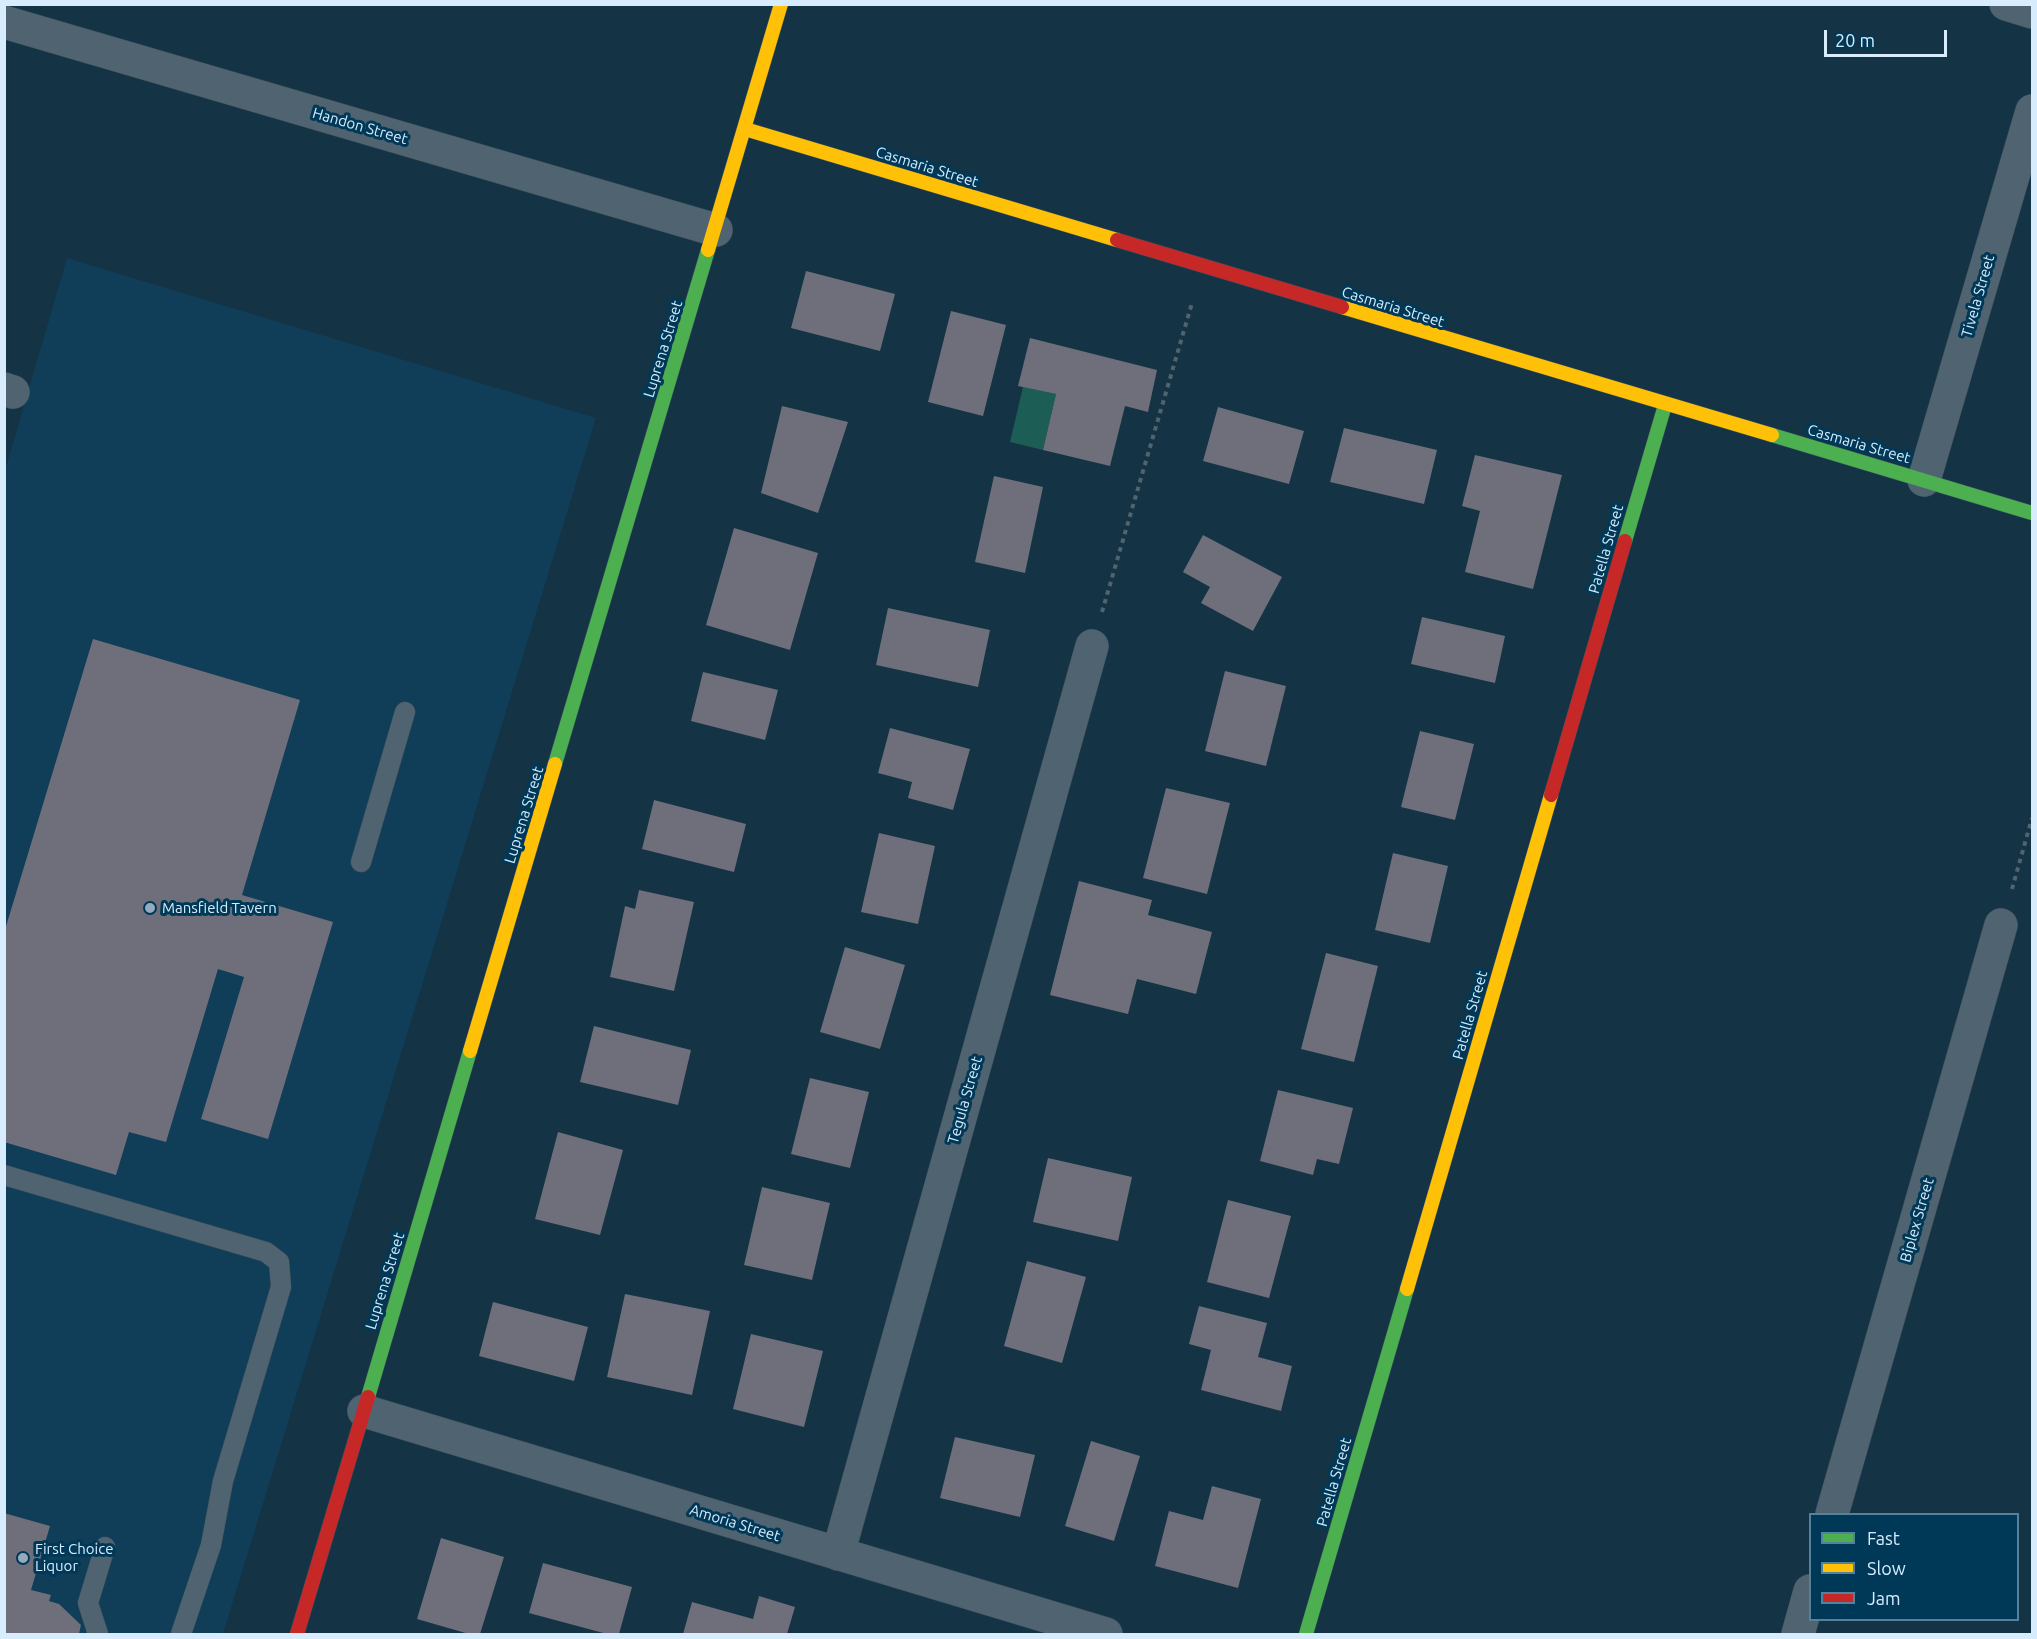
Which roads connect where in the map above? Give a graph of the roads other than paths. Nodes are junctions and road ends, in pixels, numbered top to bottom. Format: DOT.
graph roads {
  1 [pos="781,4"];
  2 [pos="2006,4"];
  3 [pos="2032,12"];
  4 [pos="4,22"];
  5 [pos="2032,111"];
  6 [pos="745,129"];
  7 [pos="716,230"];
  8 [pos="1665,405"];
  9 [pos="1924,480"];
  10 [pos="2032,513"];
  11 [pos="1092,646"];
  12 [pos="405,712"];
  13 [pos="361,862"];
  14 [pos="2001,925"];
  15 [pos="4,1175"];
  16 [pos="364,1411"];
  17 [pos="1833,1513"];
  18 [pos="105,1547"];
  19 [pos="838,1554"];
  20 [pos="1809,1595"];
  21 [pos="98,1635"];
  22 [pos="181,1635"];
  23 [pos="297,1635"];
  24 [pos="1106,1635"];
  25 [pos="1306,1635"];
  26 [pos="1798,1635"];
  1 -- 6 [label="street, Luprena Street"];
  2 -- 3 [label="street"];
  4 -- 7 [label="street, Handon Street"];
  5 -- 9 [label="street, Tivela Street"];
  6 -- 7 [label="street, Luprena Street"];
  6 -- 8 [label="street, Casmaria Street"];
  7 -- 16 [label="street, Luprena Street"];
  8 -- 9 [label="street, Casmaria Street"];
  8 -- 25 [label="street, Patella Street"];
  9 -- 10 [label="street, Casmaria Street"];
  11 -- 19 [label="street, Tegula Street"];
  12 -- 13 [label="lane"];
  14 -- 17 [label="street, Biplex Street"];
  15 -- 22 [label="lane"];
  16 -- 19 [label="street, Amoria Street"];
  16 -- 23 [label="street, Luprena Street"];
  18 -- 21 [label="lane"];
  19 -- 24 [label="street, Amoria Street"];
  20 -- 26 [label="street"];
}
